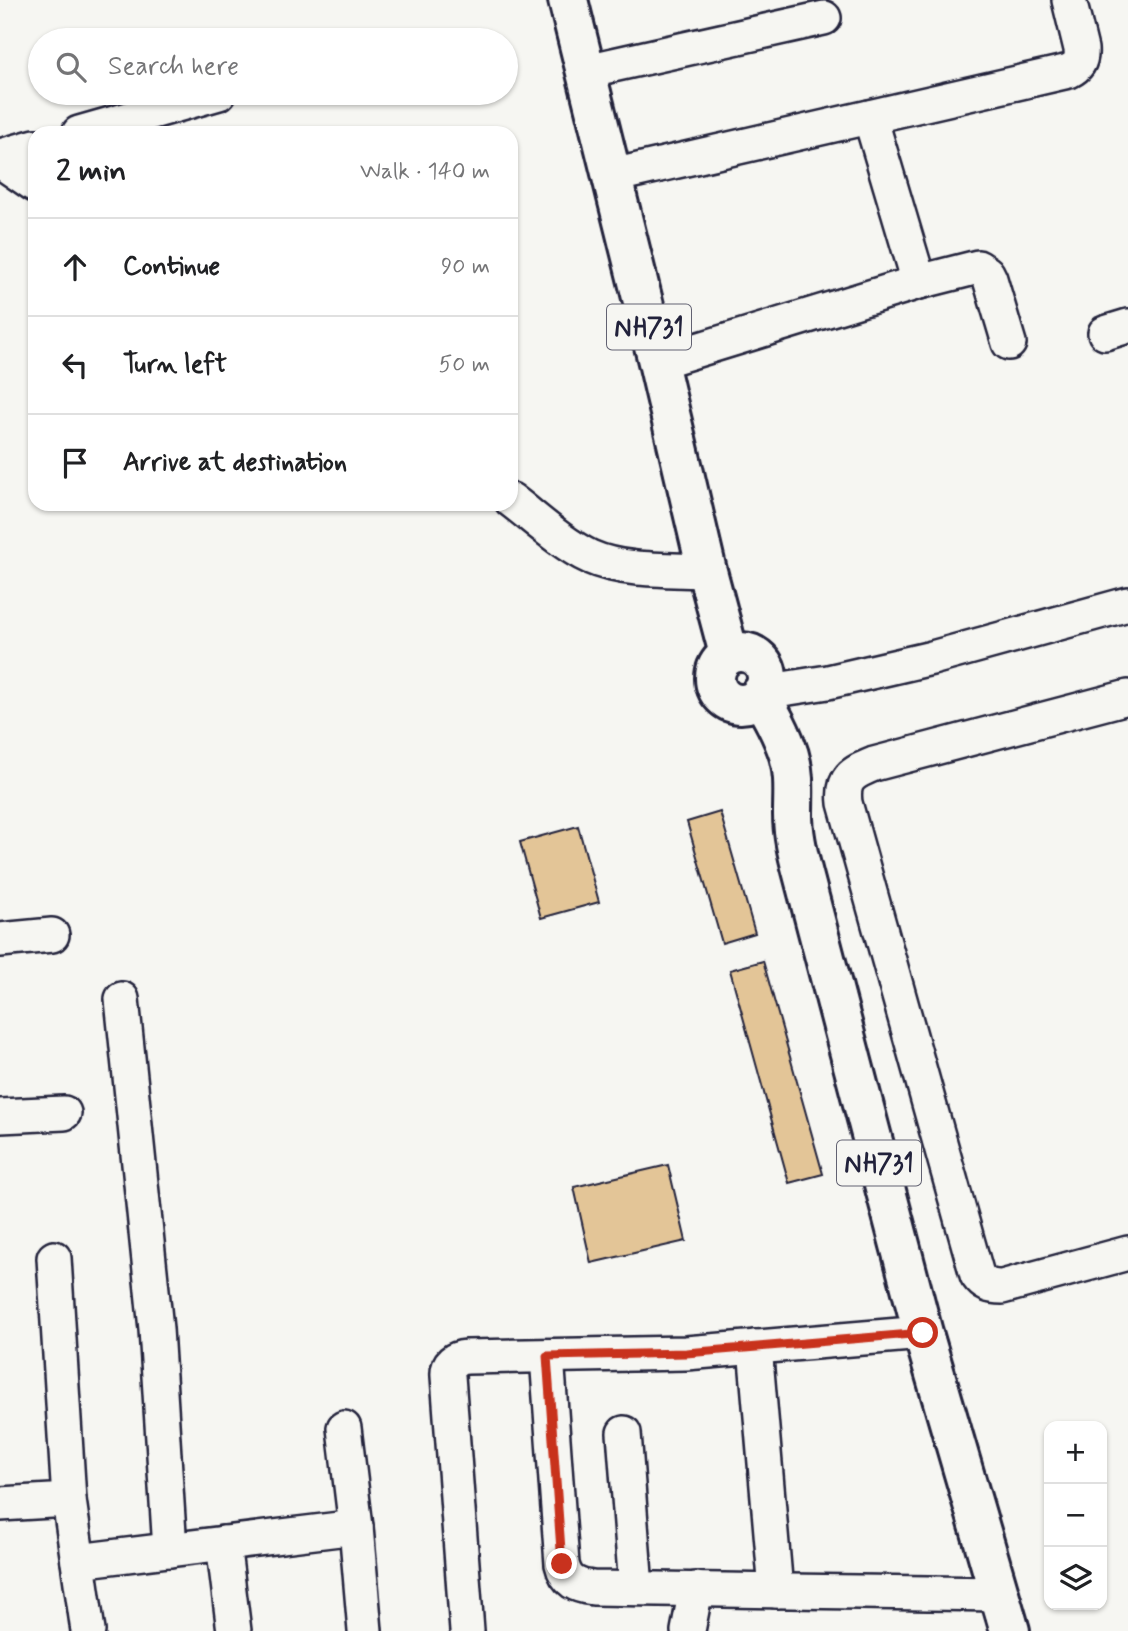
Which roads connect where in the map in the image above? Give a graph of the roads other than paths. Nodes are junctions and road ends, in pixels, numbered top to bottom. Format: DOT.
graph roads {
  1 [pos="568,0"];
  2 [pos="1069,0"];
  3 [pos="824,18"];
  4 [pos="586,71"];
  5 [pos="177,105"];
  6 [pos="870,117"];
  7 [pos="104,126"];
  8 [pos="28,148"];
  9 [pos="0,158"];
  10 [pos="612,176"];
  11 [pos="28,180"];
  12 [pos="919,282"];
  13 [pos="1009,344"];
  14 [pos="658,362"];
  15 [pos="518,506"];
  16 [pos="707,570"];
  17 [pos="1128,604"];
  18 [pos="762,694"];
  19 [pos="1128,697"];
  20 [pos="52,935"];
  21 [pos="0,940"];
  22 [pos="122,999"];
  23 [pos="64,1113"];
  24 [pos="0,1116"];
  25 [pos="1128,1253"];
  26 [pos="54,1258"];
  27 [pos="923,1333"];
  28 [pos="755,1347"];
  29 [pos="547,1356"];
  30 [pos="344,1429"];
  31 [pos="624,1433"];
  32 [pos="68,1500"];
  33 [pos="0,1504"];
  34 [pos="356,1527"];
  35 [pos="223,1544"];
  36 [pos="170,1550"];
  37 [pos="78,1561"];
  38 [pos="636,1588"];
  39 [pos="696,1589"];
  40 [pos="776,1591"];
  41 [pos="999,1594"];
  42 [pos="88,1631"];
  43 [pos="234,1631"];
  44 [pos="365,1631"];
  45 [pos="467,1631"];
  46 [pos="688,1631"];
  47 [pos="1010,1631"];
  1 -- 4 [label="highway, NH731"];
  2 -- 6 [label="street"];
  3 -- 4 [label="street"];
  4 -- 10 [label="highway, NH731"];
  5 -- 7 [label="street"];
  6 -- 10 [label="street"];
  6 -- 12 [label="street"];
  8 -- 9 [label="street"];
  9 -- 11 [label="street"];
  10 -- 14 [label="highway, NH731"];
  12 -- 13 [label="street"];
  12 -- 14 [label="street"];
  14 -- 16 [label="highway, NH731"];
  15 -- 16 [label="street"];
  16 -- 18 [label="highway, NH731"];
  17 -- 18 [label="street"];
  18 -- 27 [label="highway, NH731"];
  19 -- 25 [label="street"];
  20 -- 21 [label="street"];
  22 -- 36 [label="street"];
  23 -- 24 [label="street"];
  26 -- 32 [label="street"];
  27 -- 28 [label="street"];
  27 -- 41 [label="highway, NH731"];
  28 -- 29 [label="street"];
  28 -- 40 [label="street"];
  29 -- 38 [label="street"];
  29 -- 45 [label="street"];
  30 -- 34 [label="street"];
  31 -- 38 [label="street"];
  32 -- 33 [label="street"];
  32 -- 37 [label="street"];
  34 -- 35 [label="street"];
  34 -- 44 [label="street"];
  35 -- 36 [label="street"];
  35 -- 43 [label="street"];
  36 -- 37 [label="street"];
  37 -- 42 [label="street"];
  38 -- 39 [label="street"];
  39 -- 40 [label="street"];
  39 -- 46 [label="street"];
  40 -- 41 [label="street"];
  41 -- 47 [label="highway, NH731"];
}
